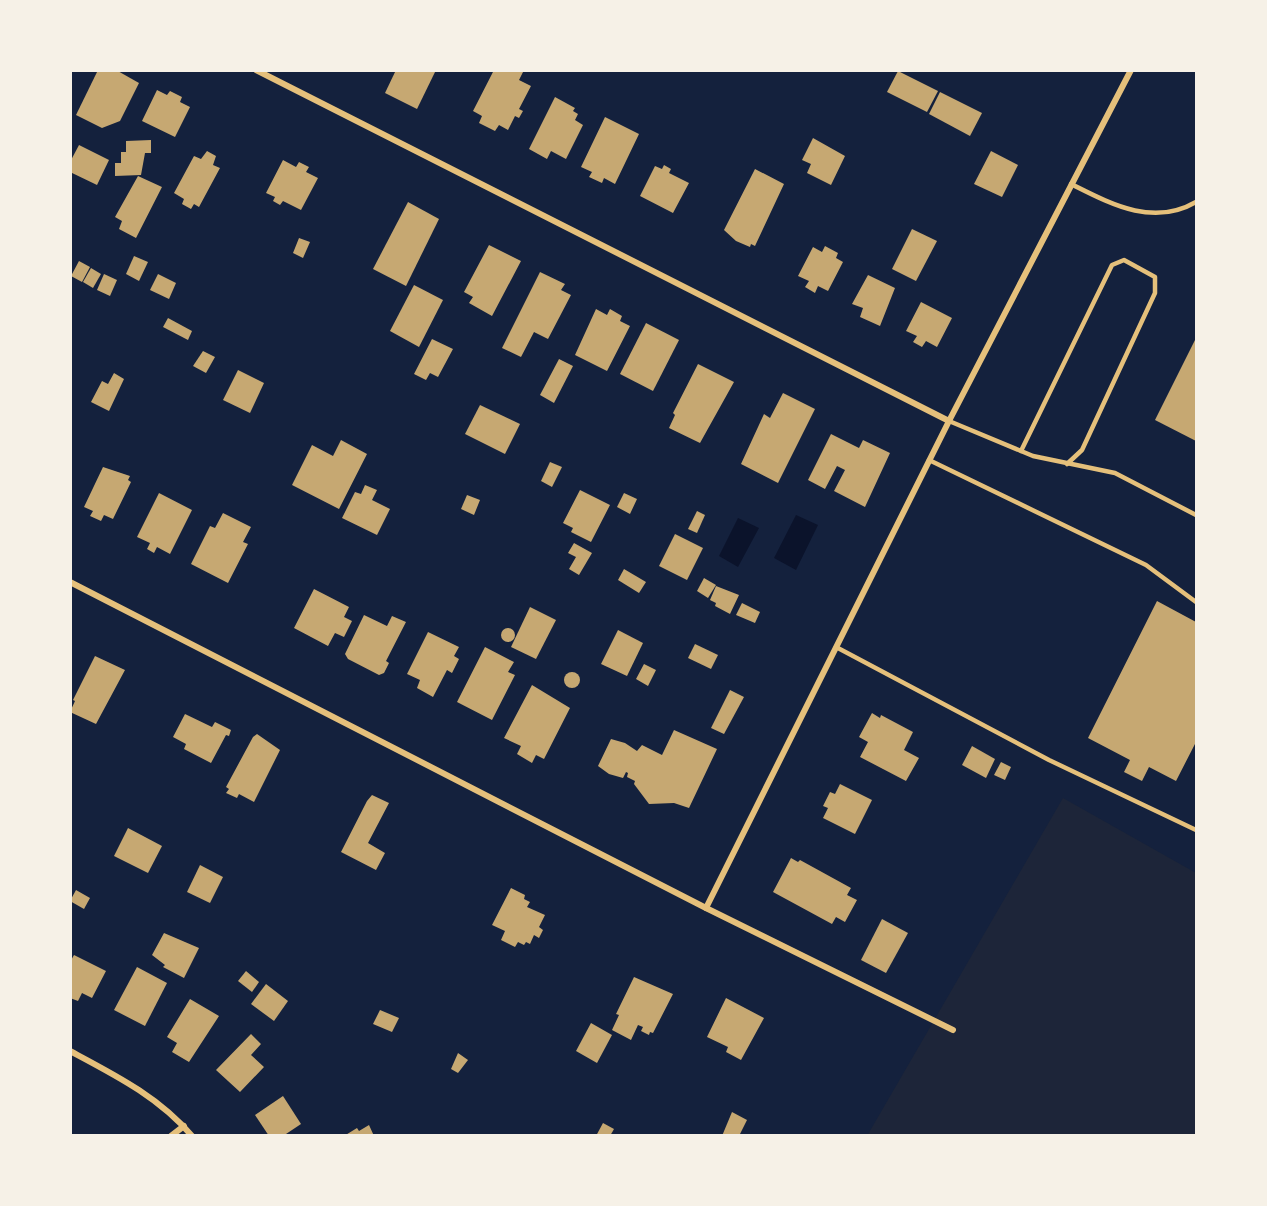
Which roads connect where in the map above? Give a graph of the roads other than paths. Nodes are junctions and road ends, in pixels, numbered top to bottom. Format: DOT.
graph roads {
  1 [pos="256,70"];
  2 [pos="1131,70"];
  3 [pos="1071,184"];
  4 [pos="1197,201"];
  5 [pos="949,421"];
  6 [pos="1021,451"];
  7 [pos="929,460"];
  8 [pos="1067,464"];
  9 [pos="1197,515"];
  10 [pos="70,582"];
  11 [pos="1197,602"];
  12 [pos="836,647"];
  13 [pos="1197,830"];
  14 [pos="706,908"];
  15 [pos="953,1030"];
  16 [pos="70,1051"];
  17 [pos="184,1126"];
  18 [pos="171,1136"];
  19 [pos="192,1136"];
  1 -- 5 [label="street"];
  2 -- 3 [label="street"];
  3 -- 4 [label="lane"];
  3 -- 5 [label="street"];
  5 -- 6 [label="lane"];
  5 -- 7 [label="street"];
  6 -- 8 [label="lane"];
  6 -- 8 [label="lane"];
  7 -- 11 [label="lane"];
  7 -- 12 [label="street"];
  8 -- 9 [label="lane"];
  10 -- 14 [label="street"];
  12 -- 13 [label="lane"];
  12 -- 14 [label="street"];
  14 -- 15 [label="street"];
  16 -- 17 [label="street"];
  17 -- 18 [label="street"];
  17 -- 19 [label="street"];
}
